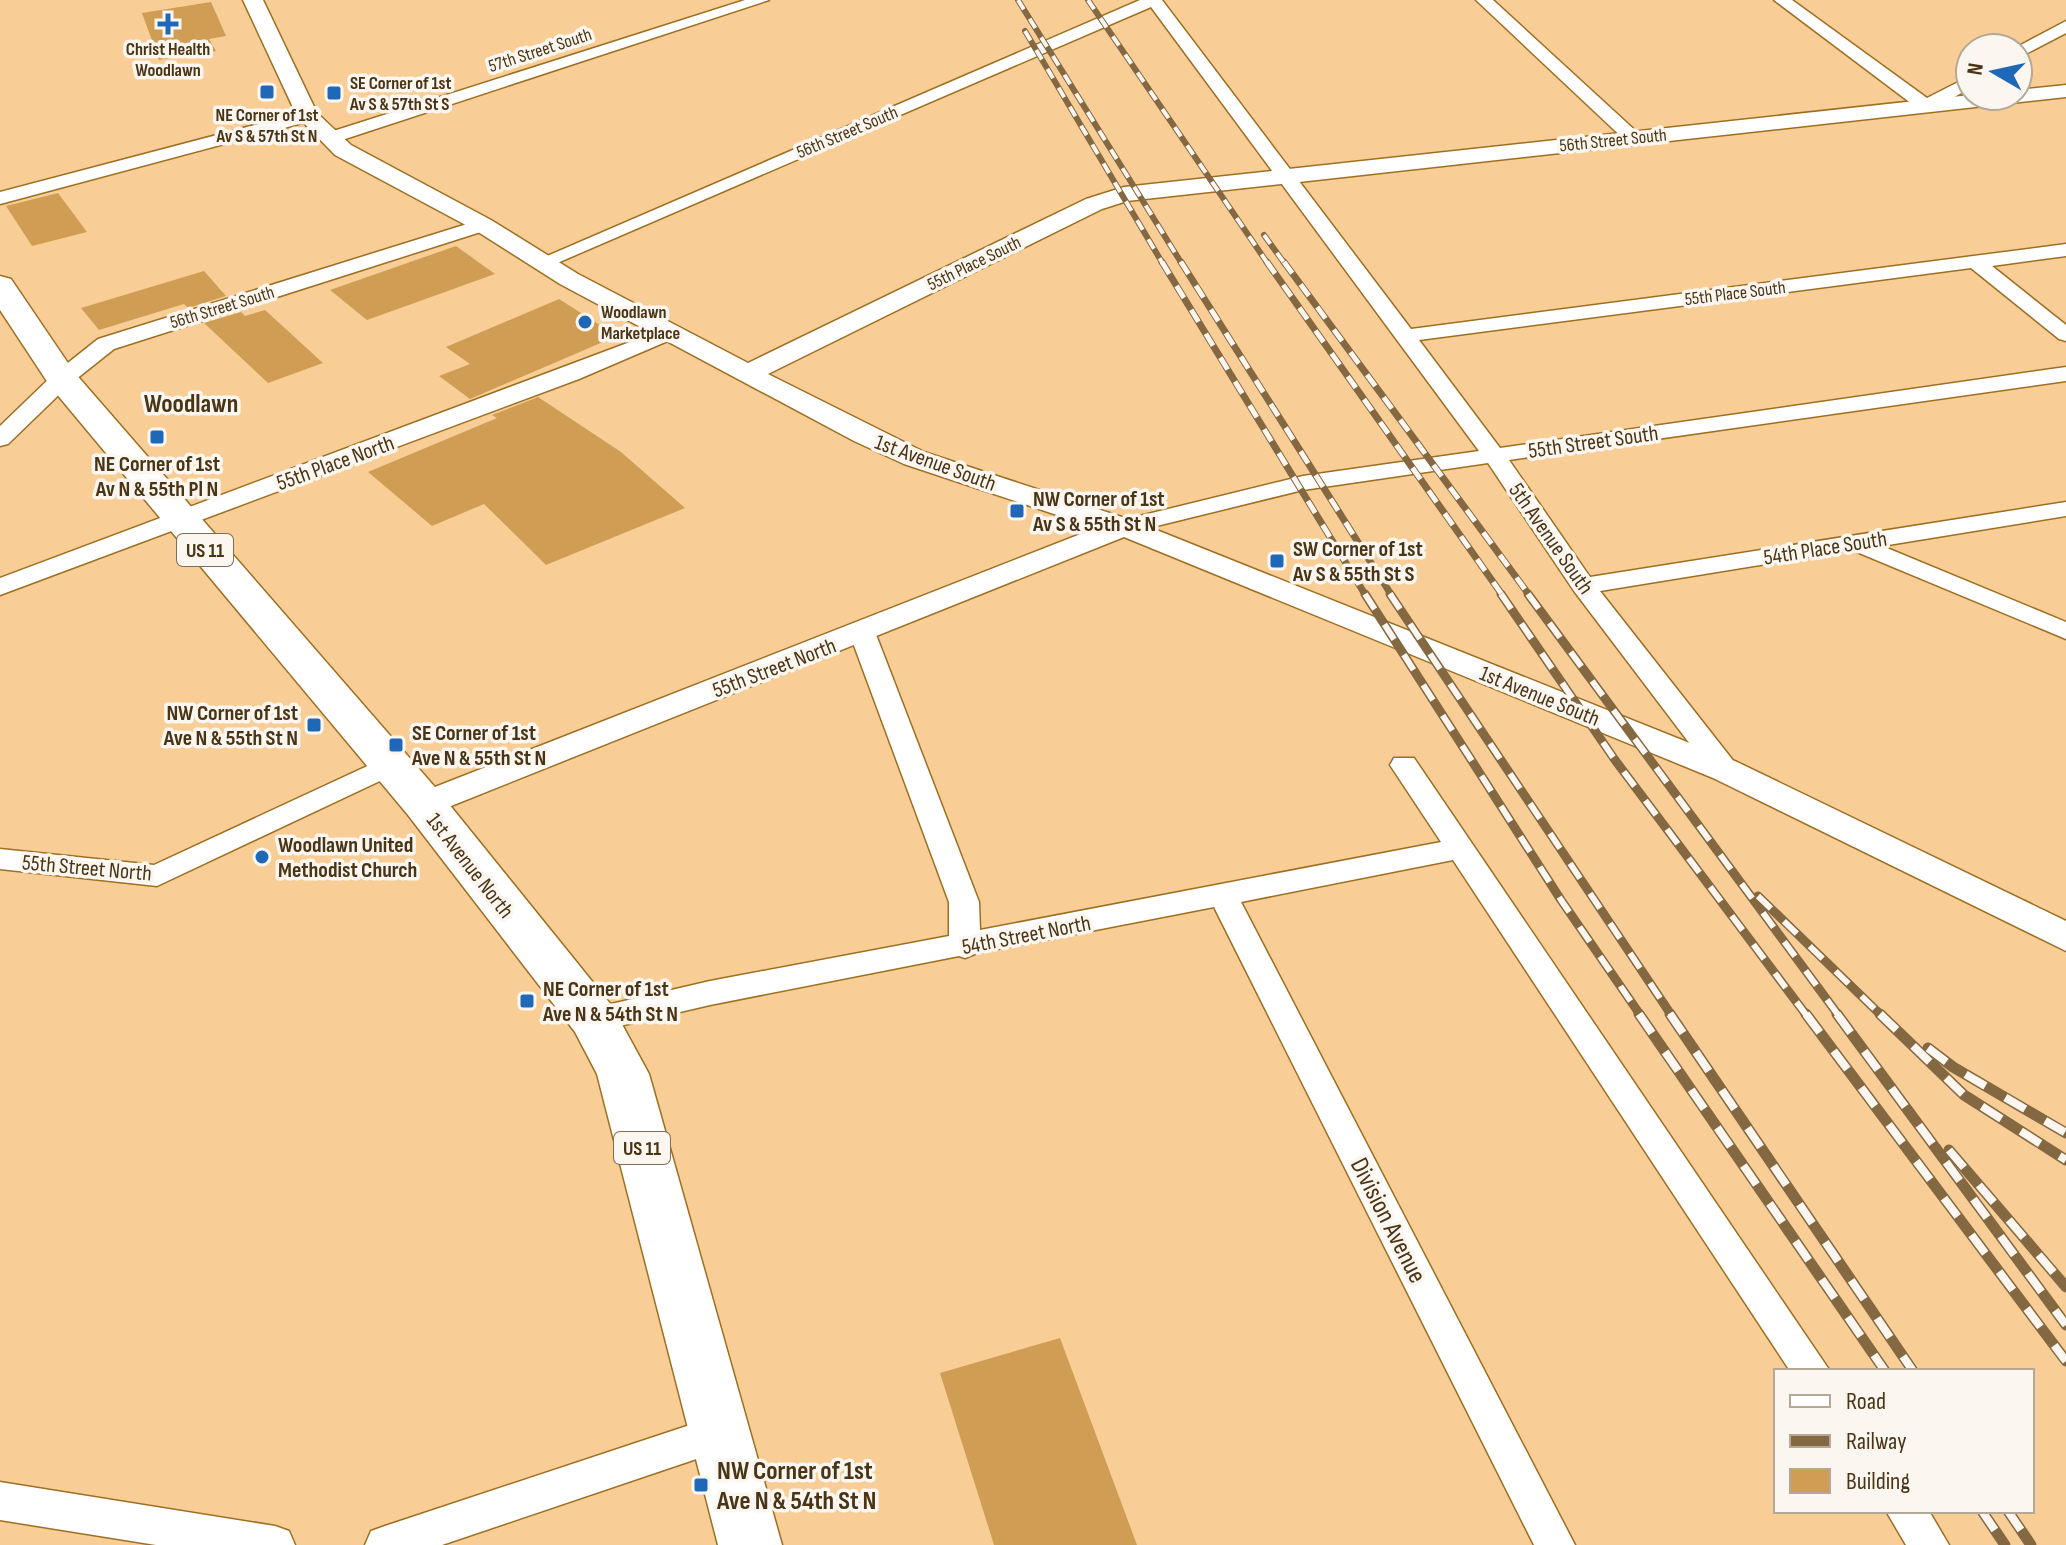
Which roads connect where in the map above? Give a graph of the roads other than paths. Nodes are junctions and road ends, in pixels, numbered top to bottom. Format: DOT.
graph roads {
  1 [pos="761,0"];
  2 [pos="1154,0"];
  3 [pos="1484,0"];
  4 [pos="1782,0"];
  5 [pos="254,1"];
  6 [pos="2066,26"];
  7 [pos="2034,44"];
  8 [pos="1954,90"];
  9 [pos="2066,91"];
  10 [pos="2034,94"];
  11 [pos="1954,103"];
  12 [pos="1926,106"];
  13 [pos="308,116"];
  14 [pos="330,138"];
  15 [pos="1633,138"];
  16 [pos="1285,176"];
  17 [pos="1211,184"];
  18 [pos="0,198"];
  19 [pos="483,225"];
  20 [pos="2066,250"];
  21 [pos="1974,261"];
  22 [pos="541,263"];
  23 [pos="0,286"];
  24 [pos="670,333"];
  25 [pos="2066,335"];
  26 [pos="1405,336"];
  27 [pos="746,374"];
  28 [pos="2066,374"];
  29 [pos="62,379"];
  30 [pos="0,439"];
  31 [pos="1494,455"];
  32 [pos="2066,509"];
  33 [pos="179,520"];
  34 [pos="1124,527"];
  35 [pos="1854,543"];
  36 [pos="1583,586"];
  37 [pos="0,587"];
  38 [pos="2066,631"];
  39 [pos="862,632"];
  40 [pos="389,765"];
  41 [pos="1404,765"];
  42 [pos="1725,770"];
  43 [pos="424,804"];
  44 [pos="1459,849"];
  45 [pos="0,859"];
  46 [pos="1223,895"];
  47 [pos="2066,937"];
  48 [pos="965,947"];
  49 [pos="594,1020"];
  50 [pos="1810,1369"];
  51 [pos="720,1433"];
  52 [pos="0,1501"];
  53 [pos="1907,1513"];
  54 [pos="275,1545"];
  55 [pos="385,1545"];
  56 [pos="750,1545"];
  57 [pos="1555,1545"];
  58 [pos="1929,1545"];
  1 -- 14 [label="street, 57th Street South"];
  2 -- 16 [label="street, 5th Avenue South"];
  2 -- 22 [label="street, 56th Street South"];
  3 -- 15 [label="street"];
  4 -- 12 [label="street"];
  5 -- 13 [label="street, 1st Avenue South"];
  6 -- 7 [label="street"];
  8 -- 12 [label="street"];
  9 -- 10 [label="street, 56th Street South"];
  11 -- 12 [label="street, 56th Street South"];
  12 -- 15 [label="street, 56th Street South"];
  13 -- 14 [label="street, 1st Avenue South"];
  13 -- 18 [label="street"];
  14 -- 19 [label="street, 1st Avenue South"];
  15 -- 16 [label="street, 56th Street South"];
  16 -- 17 [label="street, 56th Street South"];
  16 -- 26 [label="street, 5th Avenue South"];
  17 -- 27 [label="street, 55th Place South"];
  19 -- 22 [label="street, 1st Avenue South"];
  19 -- 29 [label="street, 56th Street South"];
  20 -- 21 [label="street, 55th Place South"];
  21 -- 25 [label="street"];
  21 -- 26 [label="street, 55th Place South"];
  22 -- 24 [label="street, 1st Avenue South"];
  23 -- 29 [label="main road, 1st Avenue North / US 11"];
  24 -- 27 [label="street, 1st Avenue South"];
  24 -- 33 [label="street, 55th Place North"];
  26 -- 31 [label="street, 5th Avenue South"];
  27 -- 34 [label="street, 1st Avenue South"];
  28 -- 31 [label="street, 55th Street South"];
  29 -- 30 [label="street, 56th Street South"];
  29 -- 33 [label="main road, 1st Avenue North / US 11"];
  31 -- 34 [label="street, 55th Street South"];
  31 -- 36 [label="street, 5th Avenue South"];
  32 -- 35 [label="street, 54th Place South"];
  33 -- 37 [label="street, 55th Place North"];
  33 -- 40 [label="main road, 1st Avenue North / US 11"];
  34 -- 39 [label="street, 55th Street North"];
  34 -- 42 [label="street, 1st Avenue South"];
  35 -- 36 [label="street, 54th Place South"];
  35 -- 38 [label="street"];
  36 -- 42 [label="street, 5th Avenue South"];
  39 -- 43 [label="street, 55th Street North"];
  39 -- 48 [label="street"];
  40 -- 43 [label="main road, 1st Avenue North / US 11"];
  40 -- 45 [label="street, 55th Street North"];
  41 -- 44 [label="street"];
  42 -- 47 [label="street, 5th Avenue South"];
  43 -- 49 [label="main road, 1st Avenue North / US 11"];
  44 -- 46 [label="street, 54th Street North"];
  44 -- 50 [label="street"];
  46 -- 48 [label="street, 54th Street North"];
  46 -- 57 [label="street, Division Avenue"];
  48 -- 49 [label="street, 54th Street North"];
  49 -- 51 [label="main road, 1st Avenue North / US 11"];
  51 -- 55 [label="street"];
  51 -- 56 [label="main road, 1st Avenue North / US 11"];
  52 -- 54 [label="street"];
  53 -- 58 [label="street"];
}
